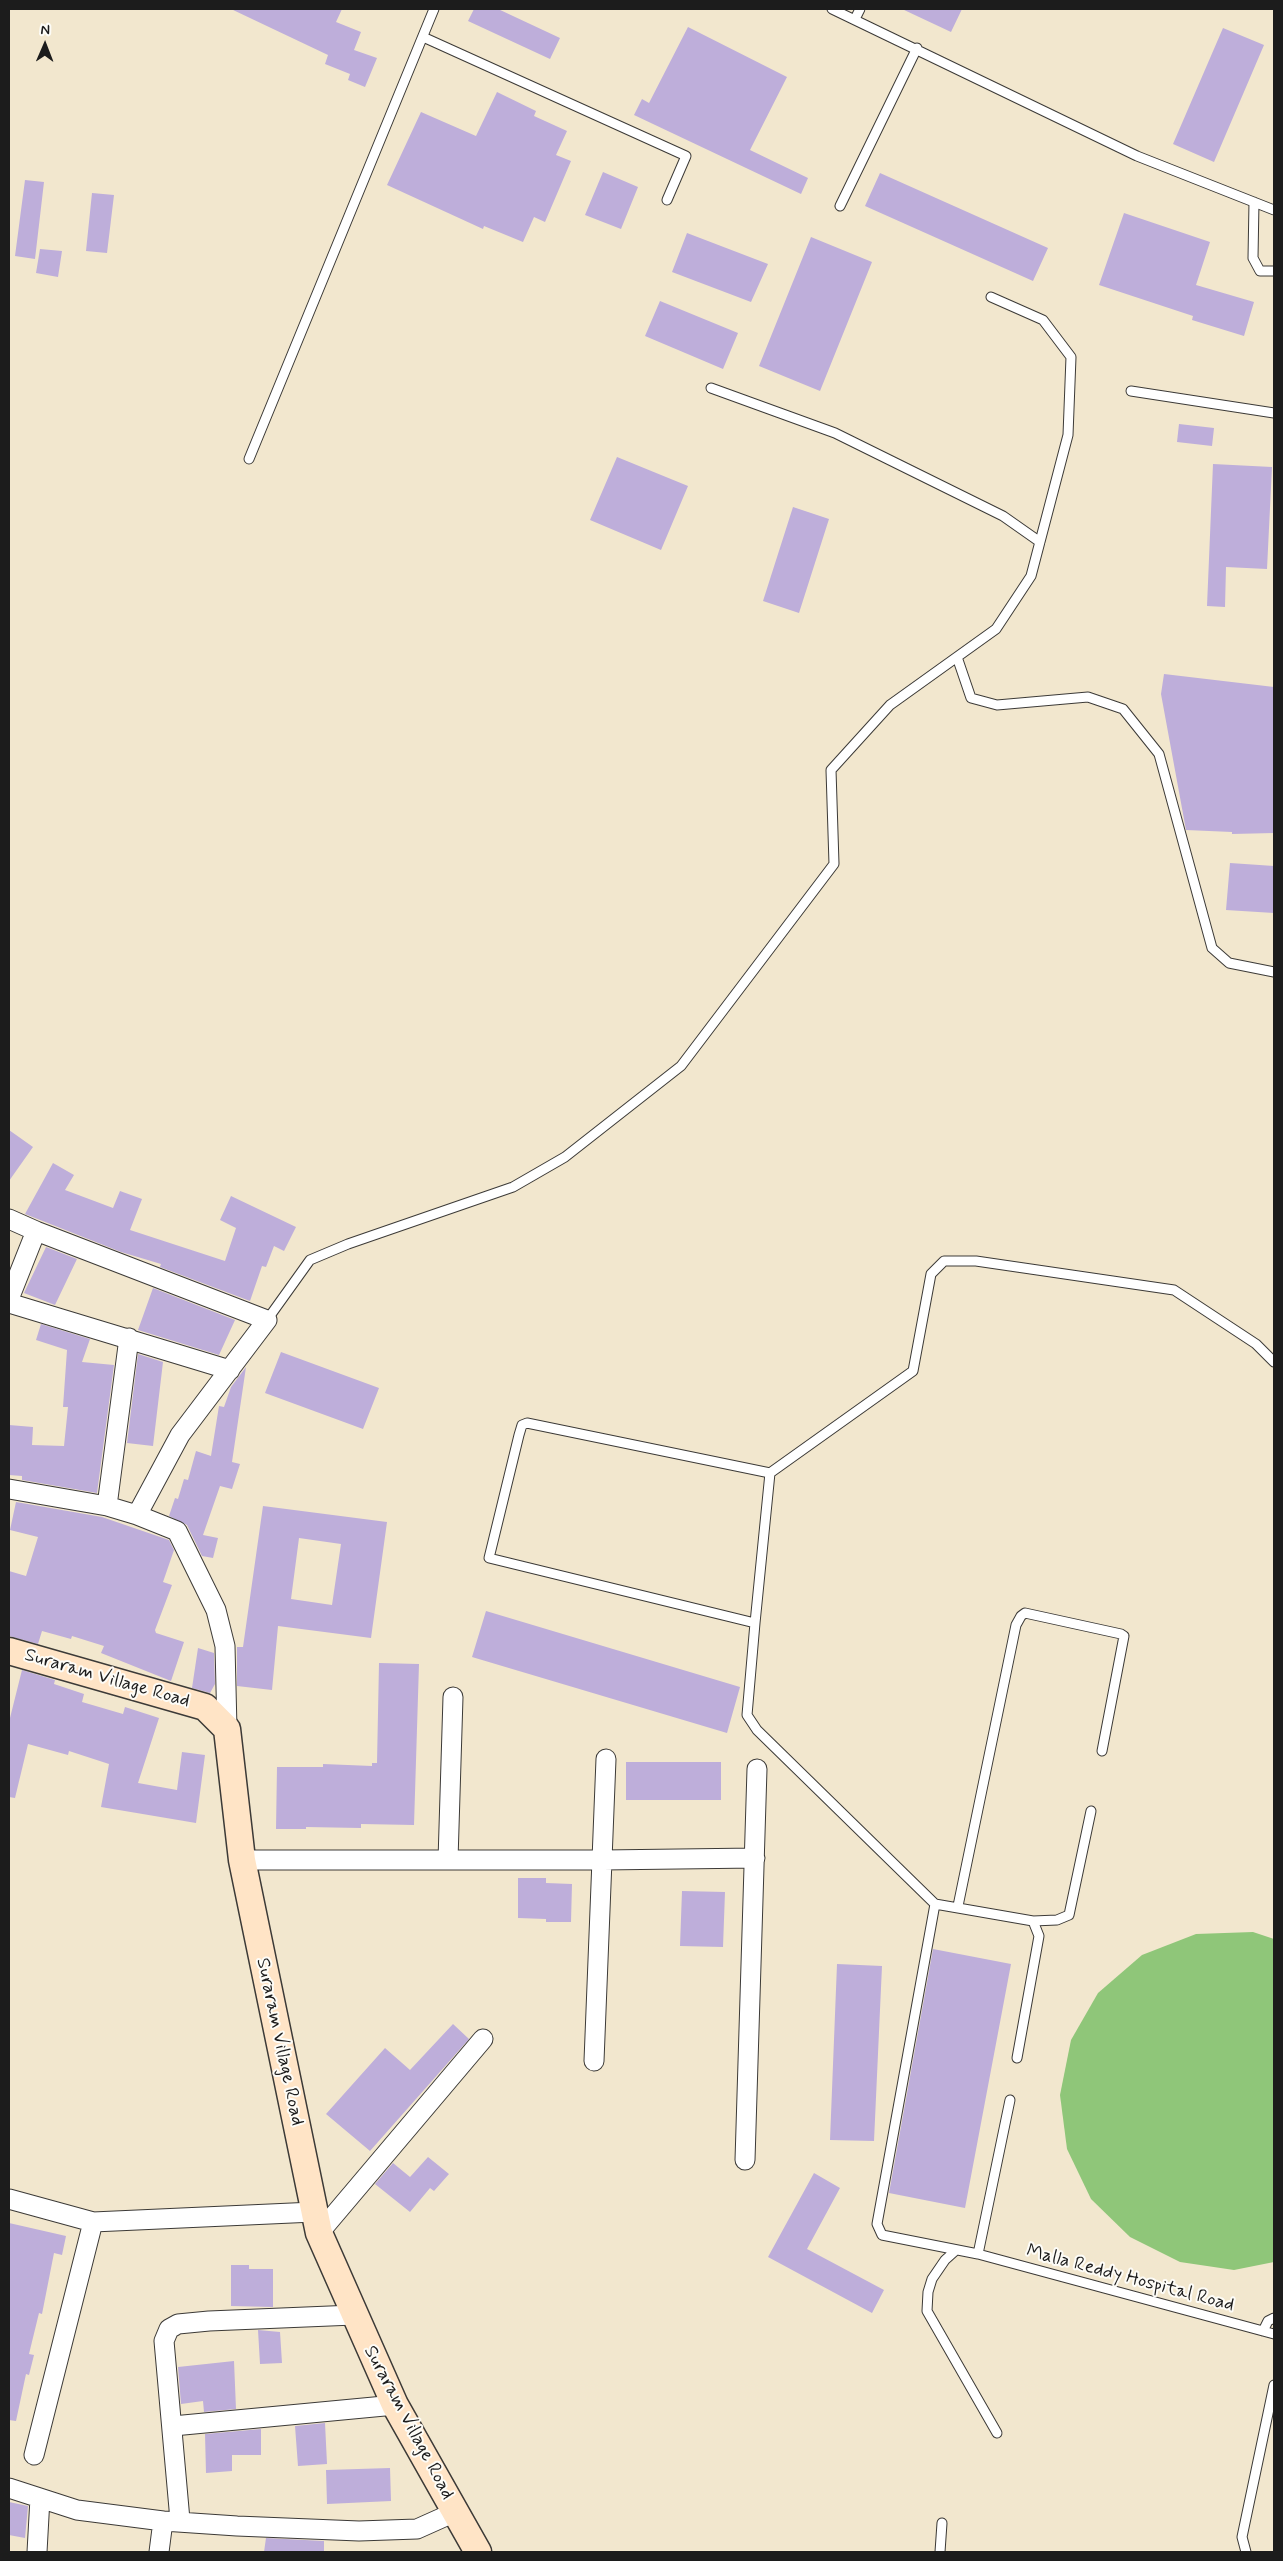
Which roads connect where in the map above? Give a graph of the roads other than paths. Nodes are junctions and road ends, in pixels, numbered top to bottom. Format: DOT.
graph roads {
  1 [pos="434,9"];
  2 [pos="832,9"];
  3 [pos="860,9"];
  4 [pos="855,19"];
  5 [pos="423,37"];
  6 [pos="916,48"];
  7 [pos="667,200"];
  8 [pos="1254,202"];
  9 [pos="840,206"];
  10 [pos="1274,210"];
  11 [pos="1274,271"];
  12 [pos="991,297"];
  13 [pos="711,388"];
  14 [pos="1131,392"];
  15 [pos="1274,413"];
  16 [pos="249,458"];
  17 [pos="1040,542"];
  18 [pos="957,658"];
  19 [pos="1274,972"];
  20 [pos="9,1219"];
  21 [pos="36,1231"];
  22 [pos="9,1301"];
  23 [pos="267,1320"];
  24 [pos="129,1338"];
  25 [pos="1274,1362"];
  26 [pos="230,1370"];
  27 [pos="770,1473"];
  28 [pos="9,1489"];
  29 [pos="107,1506"];
  30 [pos="137,1515"];
  31 [pos="755,1623"];
  32 [pos="9,1651"];
  33 [pos="453,1697"];
  34 [pos="227,1730"];
  35 [pos="1102,1751"];
  36 [pos="606,1759"];
  37 [pos="757,1769"];
  38 [pos="1091,1811"];
  39 [pos="755,1858"];
  40 [pos="242,1860"];
  41 [pos="448,1860"];
  42 [pos="603,1860"];
  43 [pos="935,1904"];
  44 [pos="958,1906"];
  45 [pos="1033,1921"];
  46 [pos="483,2039"];
  47 [pos="1017,2058"];
  48 [pos="594,2061"];
  49 [pos="1010,2100"];
  50 [pos="745,2160"];
  51 [pos="9,2199"];
  52 [pos="93,2222"];
  53 [pos="317,2223"];
  54 [pos="955,2251"];
  55 [pos="978,2254"];
  56 [pos="354,2315"];
  57 [pos="1274,2318"];
  58 [pos="1263,2331"];
  59 [pos="1274,2334"];
  60 [pos="1274,2385"];
  61 [pos="395,2405"];
  62 [pos="173,2426"];
  63 [pos="997,2433"];
  64 [pos="34,2456"];
  65 [pos="9,2488"];
  66 [pos="40,2498"];
  67 [pos="455,2512"];
  68 [pos="172,2521"];
  69 [pos="942,2523"];
  70 [pos="37,2552"];
  71 [pos="159,2552"];
  72 [pos="478,2552"];
  73 [pos="940,2552"];
  74 [pos="1246,2552"];
  1 -- 5 [label="lane"];
  2 -- 4 [label="lane"];
  3 -- 4 [label="lane"];
  4 -- 6 [label="lane"];
  5 -- 7 [label="lane"];
  5 -- 16 [label="lane"];
  6 -- 8 [label="lane"];
  6 -- 9 [label="lane"];
  8 -- 10 [label="lane"];
  8 -- 11 [label="lane"];
  12 -- 17 [label="lane"];
  13 -- 17 [label="lane"];
  14 -- 15 [label="lane"];
  17 -- 18 [label="lane"];
  18 -- 19 [label="lane"];
  18 -- 23 [label="lane"];
  20 -- 21 [label="street"];
  21 -- 22 [label="street"];
  21 -- 23 [label="street"];
  22 -- 24 [label="street"];
  23 -- 26 [label="street"];
  24 -- 26 [label="street"];
  24 -- 29 [label="street"];
  25 -- 27 [label="lane"];
  26 -- 30 [label="street"];
  27 -- 31 [label="lane"];
  27 -- 31 [label="lane"];
  28 -- 29 [label="street"];
  29 -- 30 [label="street"];
  30 -- 34 [label="street"];
  31 -- 43 [label="lane"];
  32 -- 34 [label="main road, Suraram Village Road"];
  33 -- 41 [label="street"];
  34 -- 40 [label="main road, Suraram Village Road"];
  35 -- 44 [label="lane"];
  36 -- 42 [label="street"];
  37 -- 39 [label="street"];
  38 -- 45 [label="lane"];
  39 -- 42 [label="street"];
  39 -- 50 [label="street"];
  40 -- 41 [label="street"];
  40 -- 53 [label="main road, Suraram Village Road"];
  41 -- 42 [label="street"];
  42 -- 48 [label="street"];
  43 -- 44 [label="lane"];
  43 -- 54 [label="lane, Malla Reddy Hospital Road"];
  44 -- 45 [label="lane"];
  45 -- 47 [label="lane"];
  46 -- 53 [label="street"];
  49 -- 55 [label="lane"];
  51 -- 52 [label="street"];
  52 -- 53 [label="street"];
  52 -- 64 [label="street"];
  53 -- 56 [label="main road, Suraram Village Road"];
  54 -- 55 [label="lane, Malla Reddy Hospital Road"];
  54 -- 63 [label="lane"];
  55 -- 58 [label="lane, Malla Reddy Hospital Road"];
  56 -- 61 [label="main road, Suraram Village Road"];
  56 -- 62 [label="street"];
  57 -- 58 [label="lane"];
  58 -- 59 [label="lane, Malla Reddy Hospital Road"];
  60 -- 74 [label="lane"];
  61 -- 62 [label="street"];
  61 -- 67 [label="main road, Suraram Village Road"];
  62 -- 68 [label="street"];
  65 -- 66 [label="street"];
  66 -- 68 [label="street"];
  66 -- 70 [label="street"];
  67 -- 68 [label="street"];
  67 -- 72 [label="main road, Suraram Village Road"];
  68 -- 71 [label="street"];
  69 -- 73 [label="lane"];
}
